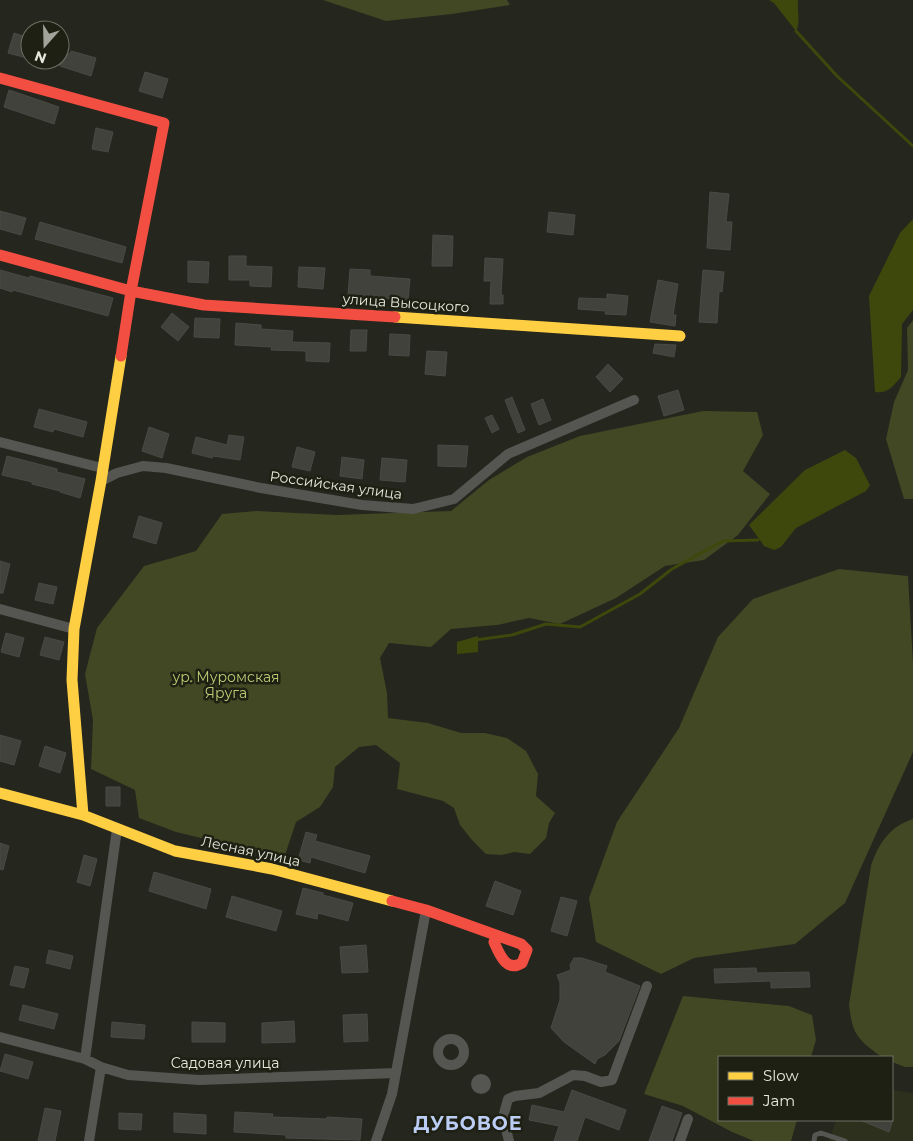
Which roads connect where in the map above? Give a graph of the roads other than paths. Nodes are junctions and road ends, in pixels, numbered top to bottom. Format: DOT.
graph roads {
  1 [pos="0,78"];
  2 [pos="0,255"];
  3 [pos="131,290"];
  4 [pos="680,336"];
  5 [pos="634,400"];
  6 [pos="0,442"];
  7 [pos="102,468"];
  8 [pos="100,481"];
  9 [pos="0,609"];
  10 [pos="74,629"];
  11 [pos="0,794"];
  12 [pos="83,815"];
  13 [pos="118,829"];
  14 [pos="426,910"];
  15 [pos="496,936"];
  16 [pos="647,986"];
  17 [pos="0,1037"];
  18 [pos="85,1059"];
  19 [pos="101,1067"];
  20 [pos="396,1073"];
  21 [pos="688,1119"];
  22 [pos="89,1141"];
  23 [pos="376,1141"];
  24 [pos="509,1141"];
  25 [pos="680,1141"];
  26 [pos="814,1141"];
  27 [pos="845,1141"];
  1 -- 3 [label="street"];
  2 -- 3 [label="street, улица Высоцкого"];
  3 -- 4 [label="street, улица Высоцкого"];
  3 -- 7 [label="street"];
  5 -- 8 [label="street, Российская улица"];
  6 -- 7 [label="street"];
  7 -- 8 [label="street"];
  8 -- 10 [label="street"];
  9 -- 10 [label="street"];
  10 -- 12 [label="street"];
  11 -- 12 [label="street, Лесная улица"];
  12 -- 13 [label="street, Лесная улица"];
  13 -- 14 [label="street, Лесная улица"];
  13 -- 18 [label="street"];
  14 -- 15 [label="street, Лесная улица"];
  14 -- 20 [label="street"];
  16 -- 24 [label="street"];
  17 -- 18 [label="street, Садовая улица"];
  18 -- 19 [label="street, Садовая улица"];
  19 -- 20 [label="street, Садовая улица"];
  19 -- 22 [label="street"];
  20 -- 23 [label="street"];
  21 -- 25 [label="street"];
  26 -- 27 [label="lane"];
}
